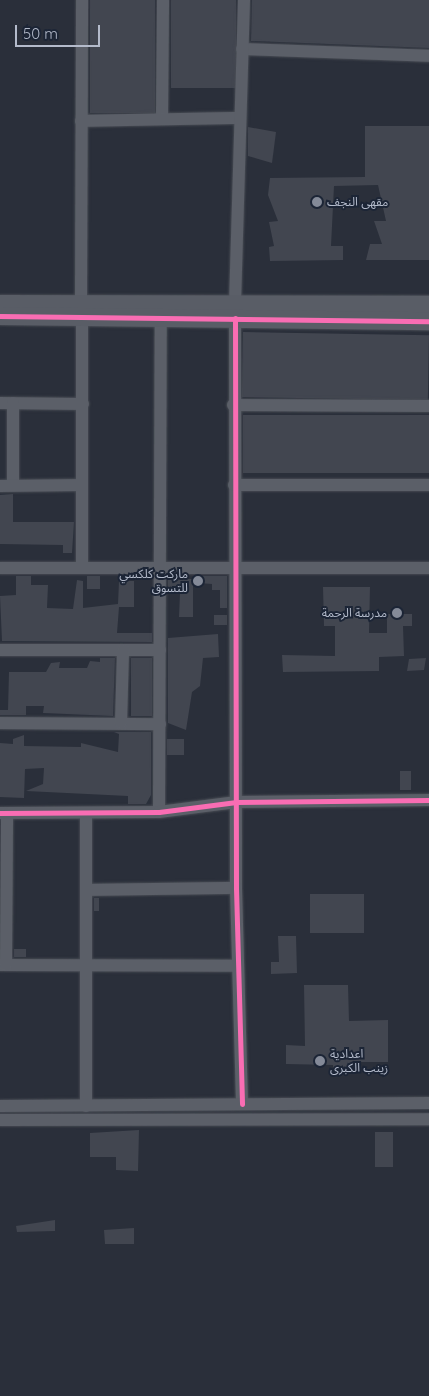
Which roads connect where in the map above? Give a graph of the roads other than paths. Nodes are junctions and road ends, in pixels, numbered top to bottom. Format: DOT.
graph roads {
  1 [pos="82,0"];
  2 [pos="163,0"];
  3 [pos="244,0"];
  4 [pos="242,49"];
  5 [pos="429,56"];
  6 [pos="240,118"];
  7 [pos="162,119"];
  8 [pos="81,121"];
  9 [pos="0,304"];
  10 [pos="429,304"];
  11 [pos="82,311"];
  12 [pos="235,311"];
  13 [pos="0,316"];
  14 [pos="161,318"];
  15 [pos="429,321"];
  16 [pos="6,403"];
  17 [pos="83,404"];
  18 [pos="233,405"];
  19 [pos="429,406"];
  20 [pos="82,484"];
  21 [pos="13,485"];
  22 [pos="234,485"];
  23 [pos="429,485"];
  24 [pos="0,486"];
  25 [pos="0,568"];
  26 [pos="82,568"];
  27 [pos="160,568"];
  28 [pos="235,568"];
  29 [pos="429,568"];
  30 [pos="0,650"];
  31 [pos="123,650"];
  32 [pos="160,650"];
  33 [pos="0,723"];
  34 [pos="121,723"];
  35 [pos="160,724"];
  36 [pos="429,800"];
  37 [pos="236,802"];
  38 [pos="159,812"];
  39 [pos="3,813"];
  40 [pos="86,813"];
  41 [pos="3,887"];
  42 [pos="236,888"];
  43 [pos="88,890"];
  44 [pos="3,965"];
  45 [pos="87,966"];
  46 [pos="237,966"];
  47 [pos="398,1103"];
  48 [pos="429,1103"];
  49 [pos="242,1104"];
  50 [pos="0,1106"];
  51 [pos="86,1106"];
  52 [pos="399,1118"];
  53 [pos="429,1118"];
  54 [pos="0,1120"];
  1 -- 8 [label="street"];
  2 -- 7 [label="street"];
  3 -- 4 [label="street"];
  4 -- 5 [label="street"];
  4 -- 6 [label="street"];
  6 -- 7 [label="street"];
  6 -- 12 [label="street"];
  7 -- 8 [label="street"];
  8 -- 11 [label="street"];
  9 -- 11 [label="street"];
  10 -- 12 [label="street"];
  11 -- 12 [label="street"];
  11 -- 13 [label="street"];
  11 -- 14 [label="street"];
  11 -- 17 [label="street"];
  12 -- 14 [label="street"];
  12 -- 15 [label="street"];
  12 -- 18 [label="street"];
  14 -- 27 [label="street"];
  16 -- 17 [label="street"];
  16 -- 21 [label="street"];
  17 -- 20 [label="street"];
  18 -- 19 [label="street"];
  18 -- 22 [label="street"];
  20 -- 21 [label="street"];
  20 -- 26 [label="street"];
  21 -- 24 [label="street"];
  22 -- 23 [label="street"];
  22 -- 28 [label="street"];
  25 -- 26 [label="street"];
  26 -- 27 [label="street"];
  27 -- 28 [label="street"];
  27 -- 32 [label="street"];
  28 -- 29 [label="street"];
  28 -- 37 [label="street"];
  30 -- 31 [label="street"];
  31 -- 32 [label="street"];
  31 -- 34 [label="street"];
  32 -- 35 [label="street"];
  33 -- 34 [label="street"];
  34 -- 35 [label="street"];
  35 -- 38 [label="street"];
  36 -- 37 [label="street"];
  37 -- 38 [label="street"];
  37 -- 42 [label="street"];
  38 -- 40 [label="street"];
  39 -- 40 [label="street"];
  39 -- 41 [label="street"];
  40 -- 43 [label="street"];
  41 -- 44 [label="street"];
  42 -- 43 [label="street"];
  42 -- 46 [label="street"];
  43 -- 45 [label="street"];
  44 -- 45 [label="street"];
  45 -- 46 [label="street"];
  45 -- 51 [label="street"];
  46 -- 49 [label="street"];
  47 -- 48 [label="street"];
  47 -- 49 [label="street"];
  47 -- 52 [label="street"];
  49 -- 51 [label="street"];
  50 -- 51 [label="street"];
  52 -- 53 [label="street"];
  52 -- 54 [label="street"];
}
